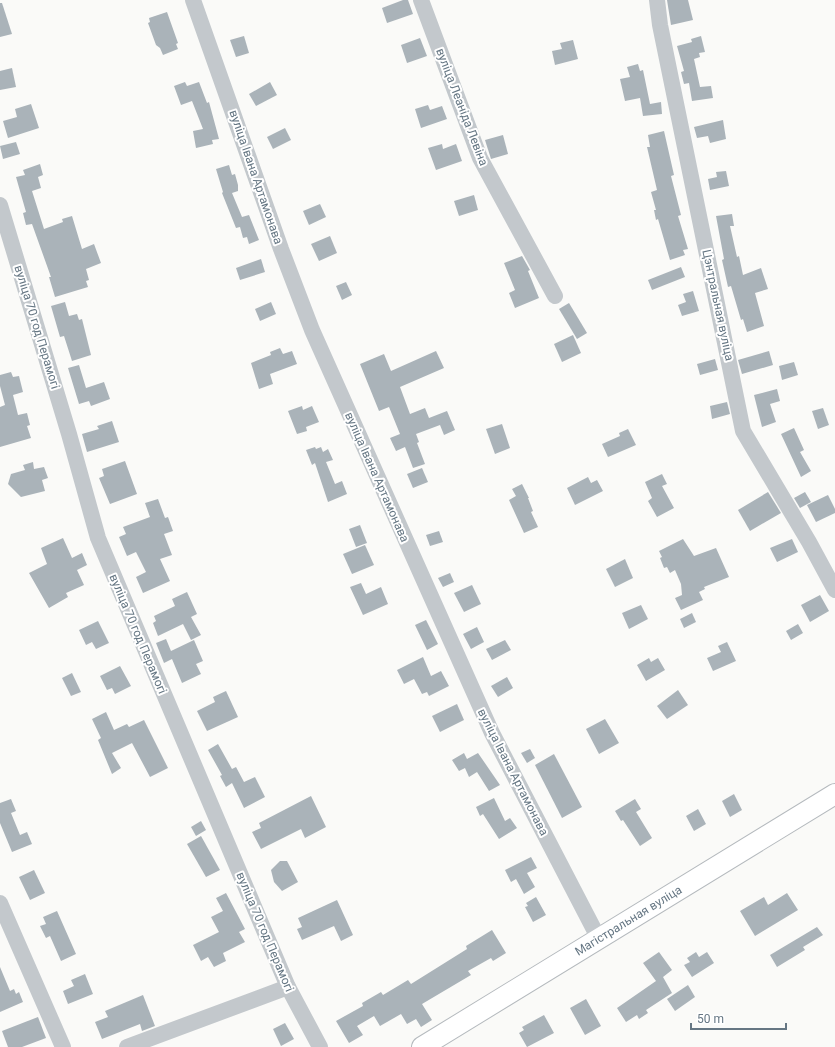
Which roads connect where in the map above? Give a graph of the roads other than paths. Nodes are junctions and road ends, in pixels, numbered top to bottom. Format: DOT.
graph roads {
  1 [pos="193,0"];
  2 [pos="422,0"];
  3 [pos="657,0"];
  4 [pos="0,205"];
  5 [pos="555,296"];
  6 [pos="835,590"];
  7 [pos="835,794"];
  8 [pos="0,903"];
  9 [pos="599,939"];
  10 [pos="288,987"];
  11 [pos="63,1047"];
  12 [pos="127,1047"];
  13 [pos="320,1047"];
  14 [pos="422,1047"];
  1 -- 9 [label="street, вуліца Івана Артамонава"];
  2 -- 5 [label="street, вуліца Леаніда Левіна"];
  3 -- 6 [label="street, Цэнтральная вуліца"];
  4 -- 10 [label="street, вуліца 70 год Перамогі"];
  7 -- 9 [label="main road, Магістральная вуліца"];
  8 -- 11 [label="street"];
  9 -- 14 [label="main road, Магістральная вуліца"];
  10 -- 12 [label="street"];
  10 -- 13 [label="street, вуліца 70 год Перамогі"];
}
